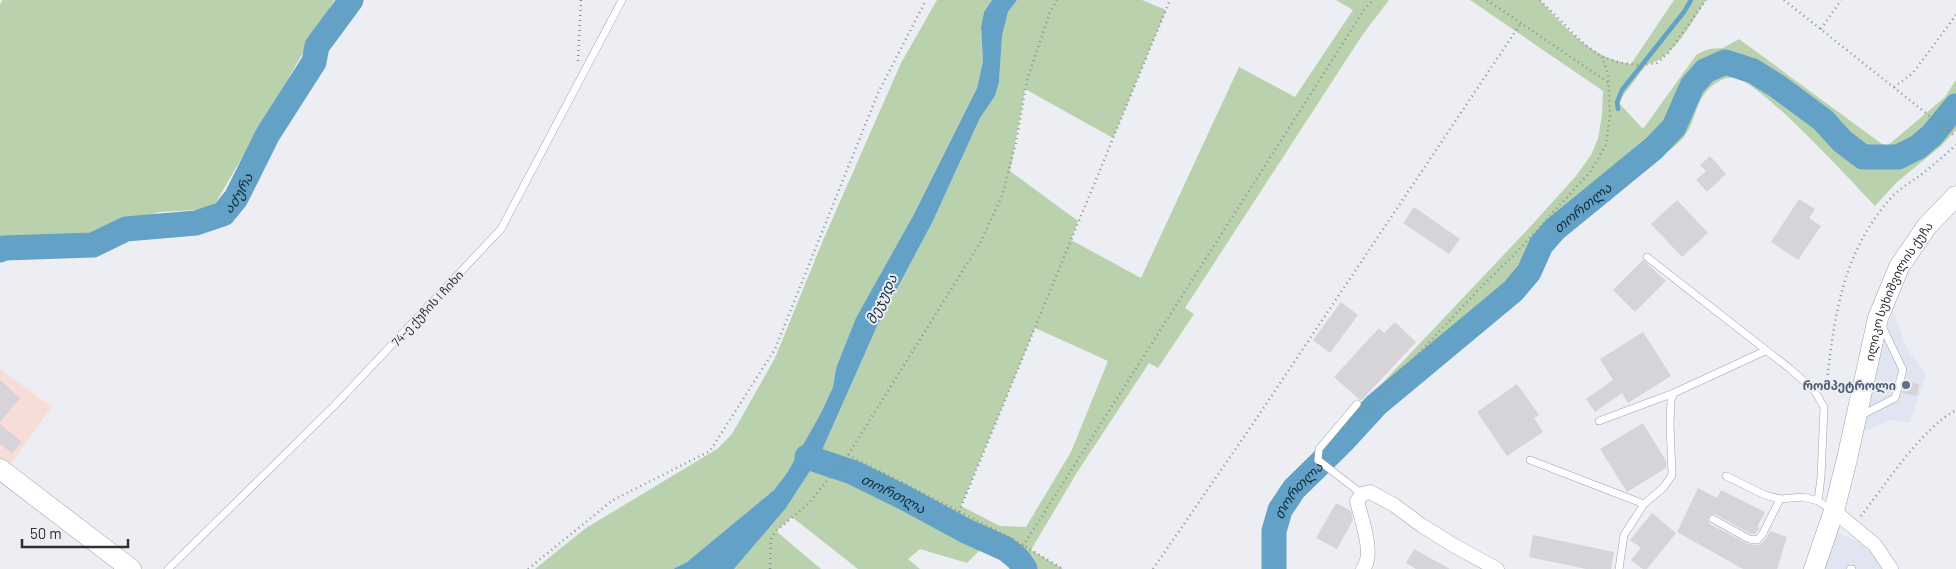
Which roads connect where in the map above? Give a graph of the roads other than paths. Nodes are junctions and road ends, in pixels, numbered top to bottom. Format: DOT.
graph roads {
  1 [pos="622,0"];
  2 [pos="1956,196"];
  3 [pos="1647,257"];
  4 [pos="1878,318"];
  5 [pos="1765,351"];
  6 [pos="1674,393"];
  7 [pos="1357,404"];
  8 [pos="1856,419"];
  9 [pos="1599,421"];
  10 [pos="1530,460"];
  11 [pos="0,469"];
  12 [pos="1726,476"];
  13 [pos="1360,498"];
  14 [pos="1780,499"];
  15 [pos="1644,504"];
  16 [pos="1826,506"];
  17 [pos="1713,519"];
  18 [pos="131,569"];
  19 [pos="168,569"];
  20 [pos="1363,569"];
  21 [pos="1497,569"];
  22 [pos="1619,569"];
  23 [pos="1814,569"];
  24 [pos="1891,569"];
  1 -- 19 [label="lane, 74-ე ქუჩის I ჩიხი"];
  2 -- 4 [label="main road, ილიკო სუხიშვილის ქუჩა"];
  3 -- 5 [label="lane"];
  4 -- 8 [label="main road, ილიკო სუხიშვილის ქუჩა"];
  4 -- 8 [label="lane"];
  5 -- 6 [label="lane"];
  5 -- 16 [label="lane"];
  6 -- 9 [label="lane"];
  6 -- 15 [label="lane"];
  7 -- 13 [label="lane"];
  8 -- 16 [label="main road, ილიკო სუხიშვილის ქუჩა"];
  10 -- 15 [label="lane"];
  11 -- 18 [label="main road"];
  12 -- 14 [label="lane"];
  13 -- 20 [label="street"];
  13 -- 21 [label="street"];
  14 -- 16 [label="lane"];
  14 -- 17 [label="lane"];
  15 -- 22 [label="lane"];
  16 -- 23 [label="main road, ილიკო სუხიშვილის ქუჩა"];
  16 -- 24 [label="street"];
}
